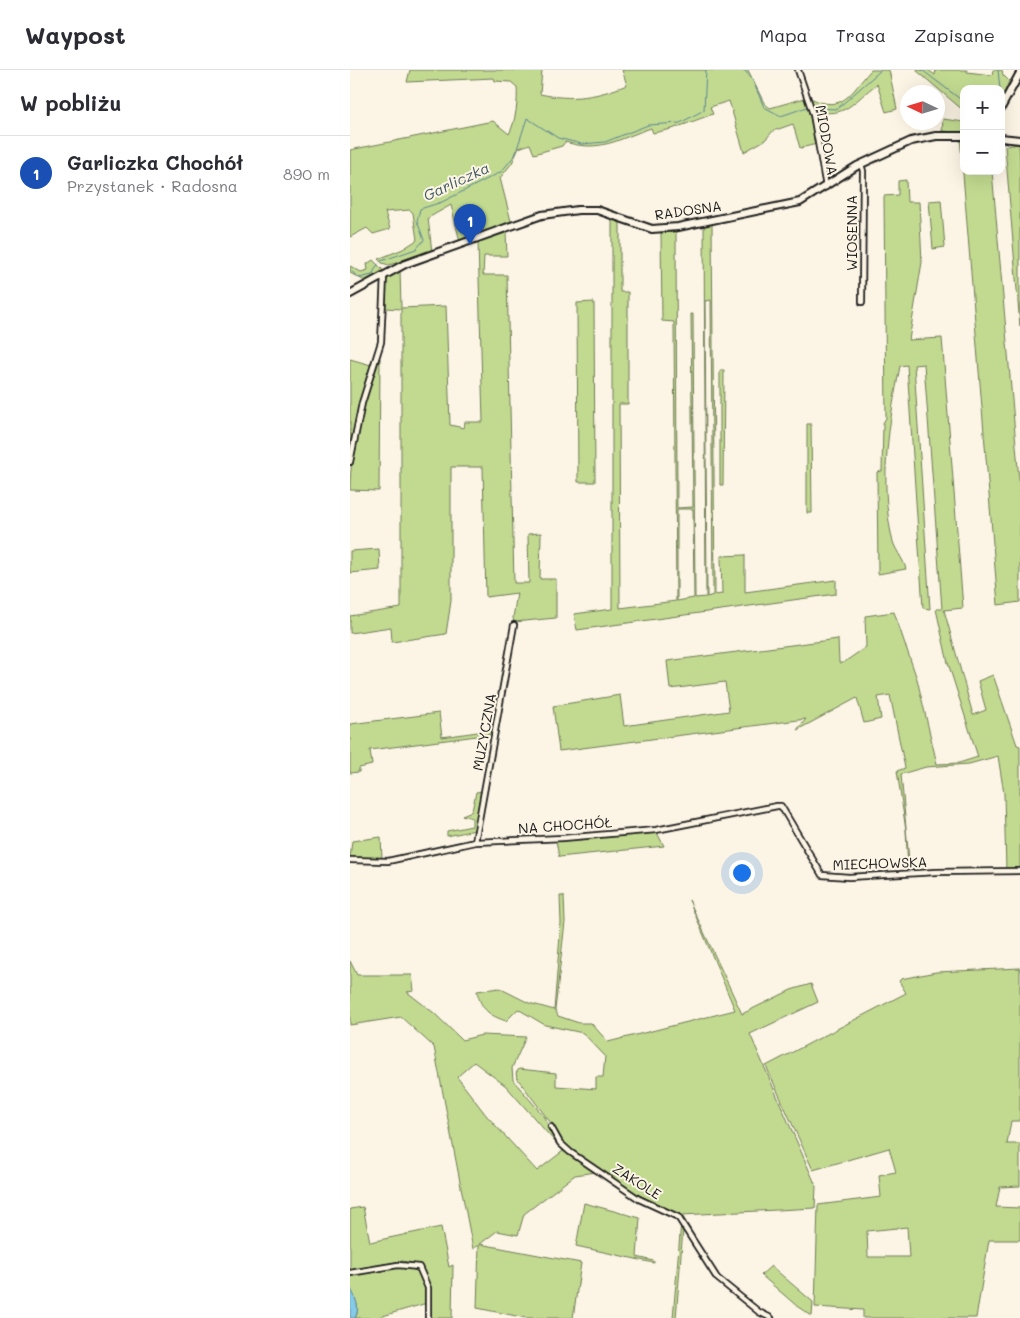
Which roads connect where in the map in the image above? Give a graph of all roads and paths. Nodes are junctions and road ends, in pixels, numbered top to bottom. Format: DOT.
graph roads {
  1 [pos="798,70"];
  2 [pos="1020,73"];
  3 [pos="1005,101"];
  4 [pos="960,136"];
  5 [pos="1005,138"];
  6 [pos="1020,140"];
  7 [pos="861,164"];
  8 [pos="826,188"];
  9 [pos="384,276"];
  10 [pos="350,294"];
  11 [pos="862,302"];
  12 [pos="350,462"];
  13 [pos="514,626"];
  14 [pos="781,806"];
  15 [pos="475,842"];
  16 [pos="350,860"];
  17 [pos="1020,871"];
  18 [pos="552,1127"];
  19 [pos="350,1273"];
  20 [pos="428,1318"];
  21 [pos="771,1318"];
  1 -- 8 [label="street, MIODOWA"];
  2 -- 3 [label="street"];
  4 -- 7 [label="street, RADOSNA"];
  5 -- 6 [label="street"];
  7 -- 8 [label="street, RADOSNA"];
  7 -- 11 [label="street, WIOSENNA"];
  8 -- 9 [label="street, RADOSNA"];
  9 -- 10 [label="street, RADOSNA"];
  9 -- 12 [label="street"];
  13 -- 15 [label="street, MUZYCZNA"];
  14 -- 15 [label="street, NA CHOCHÓŁ"];
  14 -- 17 [label="street, MIECHOWSKA"];
  15 -- 16 [label="street, NA CHOCHÓŁ"];
  18 -- 21 [label="street, ZAKOLE"];
  19 -- 20 [label="street"];
}
